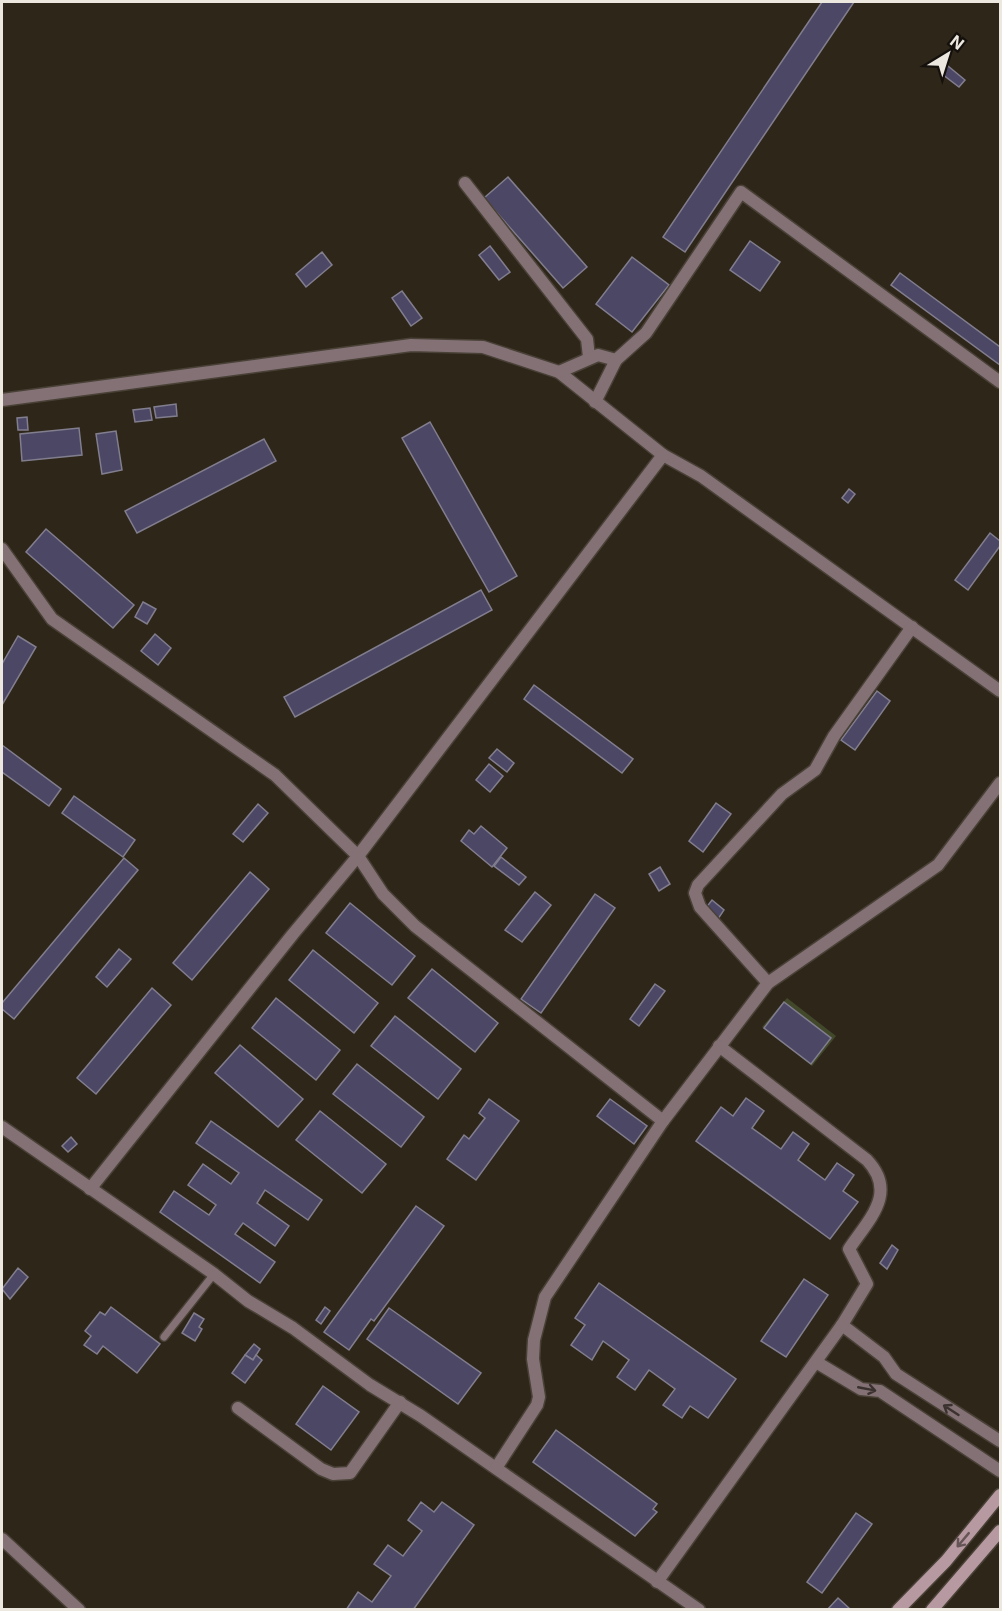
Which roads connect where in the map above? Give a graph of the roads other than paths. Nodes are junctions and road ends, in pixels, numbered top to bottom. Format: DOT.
graph roads {
  1 [pos="465,183"];
  2 [pos="589,357"];
  3 [pos="616,360"];
  4 [pos="559,372"];
  5 [pos="1000,382"];
  6 [pos="2,400"];
  7 [pos="596,402"];
  8 [pos="663,455"];
  9 [pos="2,549"];
  10 [pos="912,627"];
  11 [pos="1000,691"];
  12 [pos="1000,783"];
  13 [pos="358,856"];
  14 [pos="768,983"];
  15 [pos="719,1046"];
  16 [pos="663,1121"];
  17 [pos="2,1127"];
  18 [pos="90,1189"];
  19 [pos="214,1274"];
  20 [pos="842,1325"];
  21 [pos="164,1337"];
  22 [pos="816,1362"];
  23 [pos="400,1402"];
  24 [pos="238,1408"];
  25 [pos="1000,1441"];
  26 [pos="496,1468"];
  27 [pos="1000,1471"];
  28 [pos="1000,1495"];
  29 [pos="1000,1531"];
  30 [pos="2,1539"];
  31 [pos="657,1582"];
  32 [pos="79,1610"];
  33 [pos="699,1610"];
  34 [pos="898,1610"];
  35 [pos="932,1610"];
  1 -- 2 [label="street"];
  2 -- 3 [label="street"];
  2 -- 4 [label="street"];
  3 -- 5 [label="street"];
  3 -- 7 [label="street"];
  4 -- 6 [label="street"];
  4 -- 7 [label="street"];
  7 -- 8 [label="street"];
  8 -- 10 [label="street"];
  8 -- 13 [label="street"];
  9 -- 13 [label="street"];
  10 -- 11 [label="street"];
  10 -- 14 [label="street"];
  12 -- 14 [label="street"];
  13 -- 16 [label="street"];
  13 -- 18 [label="street"];
  14 -- 15 [label="street"];
  15 -- 16 [label="street"];
  15 -- 20 [label="street"];
  16 -- 26 [label="street"];
  17 -- 18 [label="street"];
  18 -- 19 [label="street"];
  19 -- 21 [label="lane"];
  19 -- 23 [label="street"];
  20 -- 22 [label="street"];
  25 -- 20 [label="street, one-way"];
  22 -- 27 [label="street, one-way"];
  22 -- 31 [label="street"];
  23 -- 24 [label="street"];
  23 -- 26 [label="street"];
  26 -- 31 [label="street"];
  28 -- 34 [label="main road, one-way"];
  29 -- 35 [label="main road"];
  30 -- 32 [label="street"];
  31 -- 33 [label="street"];
}
